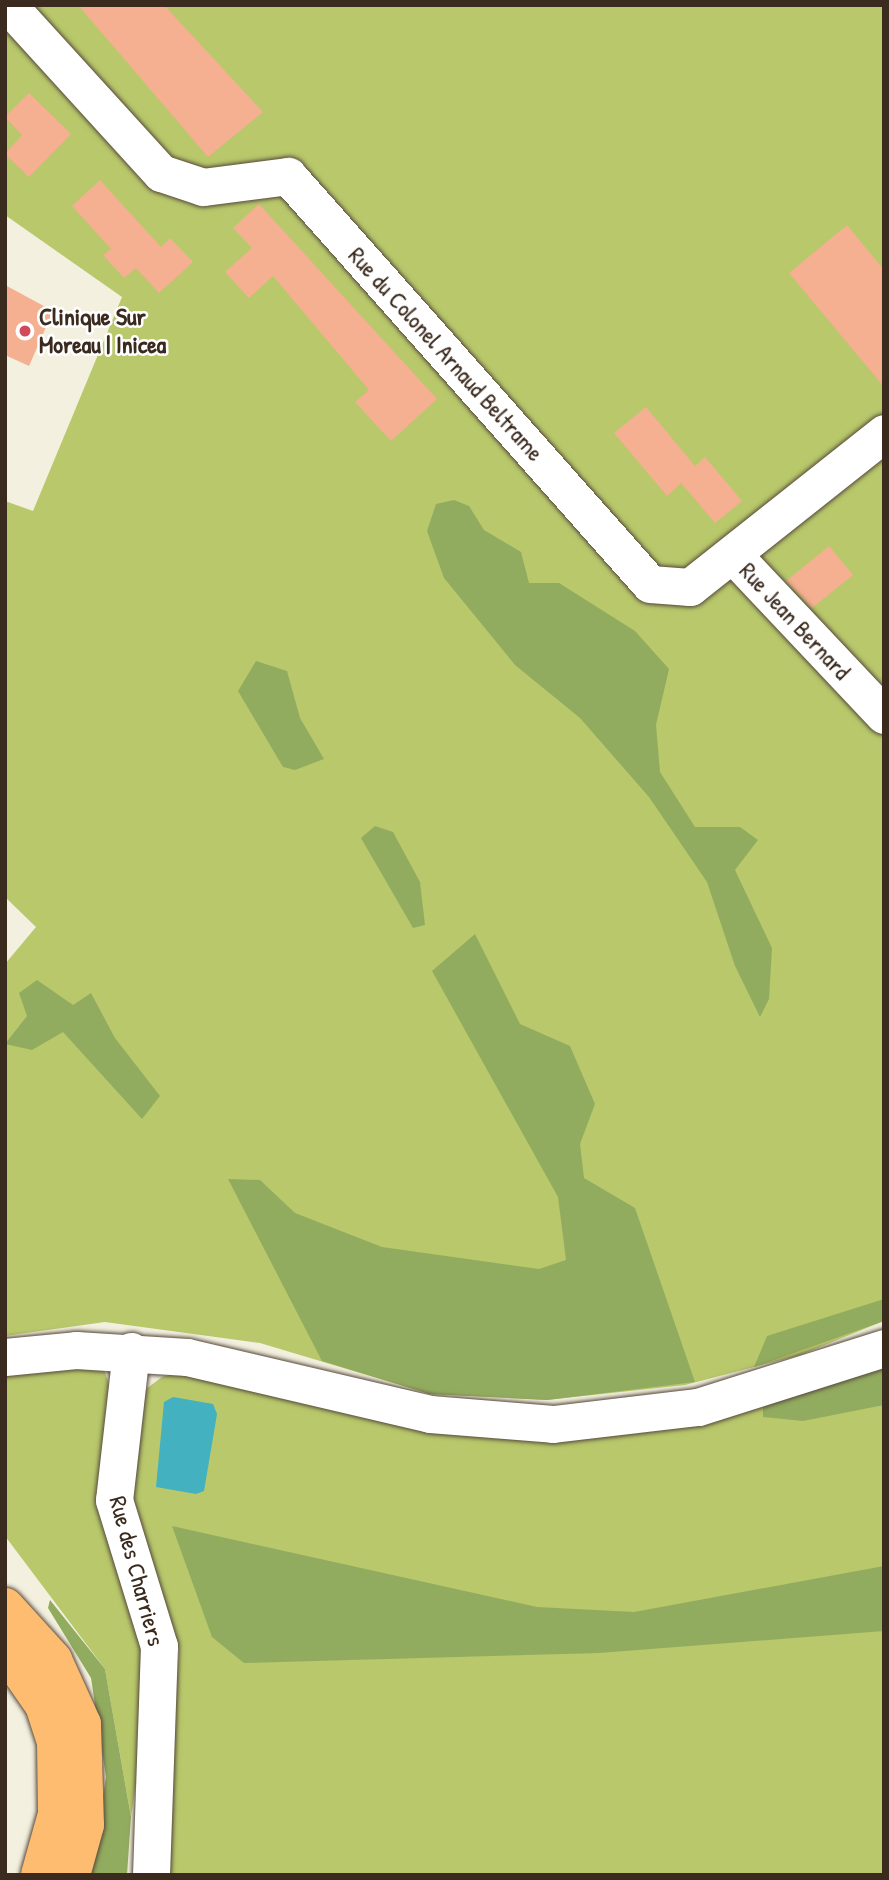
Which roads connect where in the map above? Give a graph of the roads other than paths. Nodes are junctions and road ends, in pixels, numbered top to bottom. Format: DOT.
graph roads {
  1 [pos="8,5"];
  2 [pos="884,433"];
  3 [pos="735,557"];
  4 [pos="884,715"];
  5 [pos="884,1348"];
  6 [pos="131,1351"];
  7 [pos="5,1357"];
  8 [pos="5,1607"];
  9 [pos="5,1649"];
  10 [pos="40,1875"];
  11 [pos="71,1875"];
  12 [pos="151,1875"];
  1 -- 3 [label="street, Rue du Colonel Arnaud Beltrame"];
  2 -- 3 [label="street, Rue du Colonel Arnaud Beltrame"];
  3 -- 4 [label="street, Rue Jean Bernard"];
  5 -- 6 [label="street"];
  6 -- 7 [label="street"];
  6 -- 12 [label="street, Rue des Charriers"];
  8 -- 11 [label="highway"];
  9 -- 10 [label="highway"];
}
